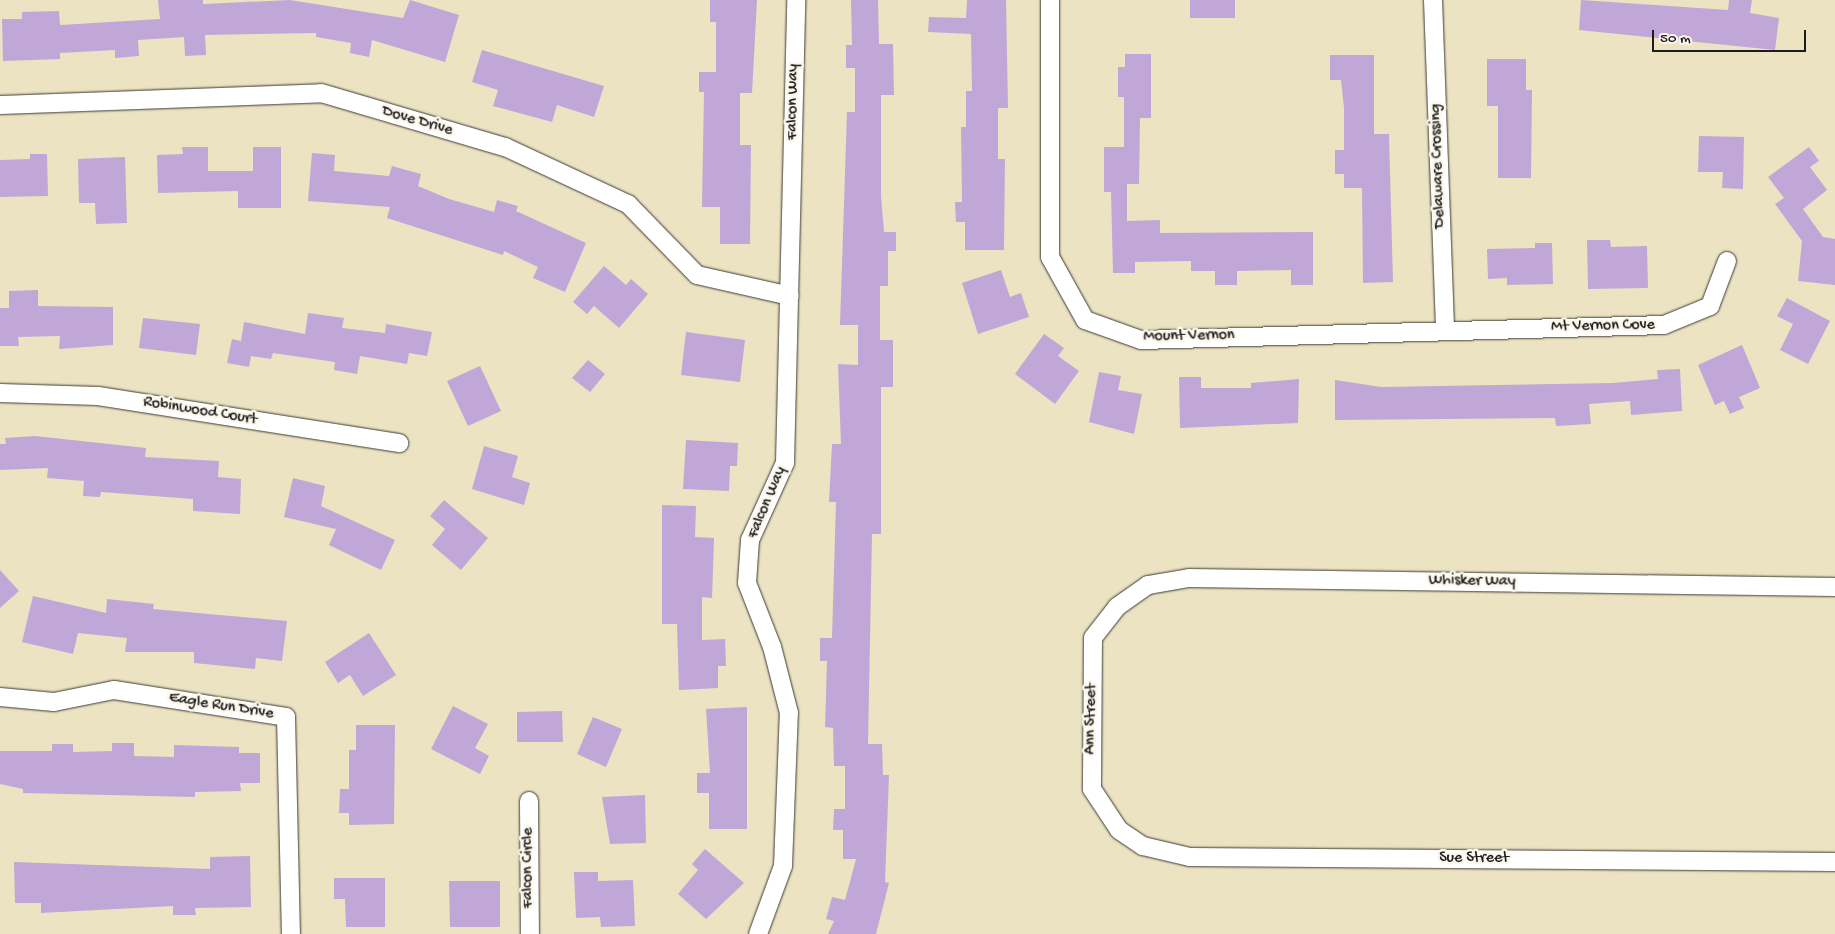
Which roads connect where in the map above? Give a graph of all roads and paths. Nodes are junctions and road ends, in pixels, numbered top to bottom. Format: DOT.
graph roads {
  1 [pos="796,0"];
  2 [pos="1050,0"];
  3 [pos="1433,0"];
  4 [pos="0,105"];
  5 [pos="1727,261"];
  6 [pos="790,296"];
  7 [pos="1445,331"];
  8 [pos="0,393"];
  9 [pos="399,444"];
  10 [pos="1835,587"];
  11 [pos="1117,607"];
  12 [pos="0,696"];
  13 [pos="529,801"];
  14 [pos="1119,830"];
  15 [pos="1835,862"];
  16 [pos="291,934"];
  17 [pos="530,934"];
  18 [pos="758,934"];
  1 -- 6 [label="street, Falcon Way"];
  2 -- 7 [label="street, Mount Vernon"];
  3 -- 7 [label="street, Delaware Crossing"];
  4 -- 6 [label="street, Dove Drive"];
  5 -- 7 [label="street, Mt Vernon Cove"];
  6 -- 18 [label="street, Falcon Way"];
  8 -- 9 [label="street, Robinwood Court"];
  10 -- 11 [label="street, Whisker Way"];
  11 -- 14 [label="street, Ann Street"];
  12 -- 16 [label="street, Eagle Run Drive"];
  13 -- 17 [label="street, Falcon Circle"];
  14 -- 15 [label="street, Sue Street"];
}
